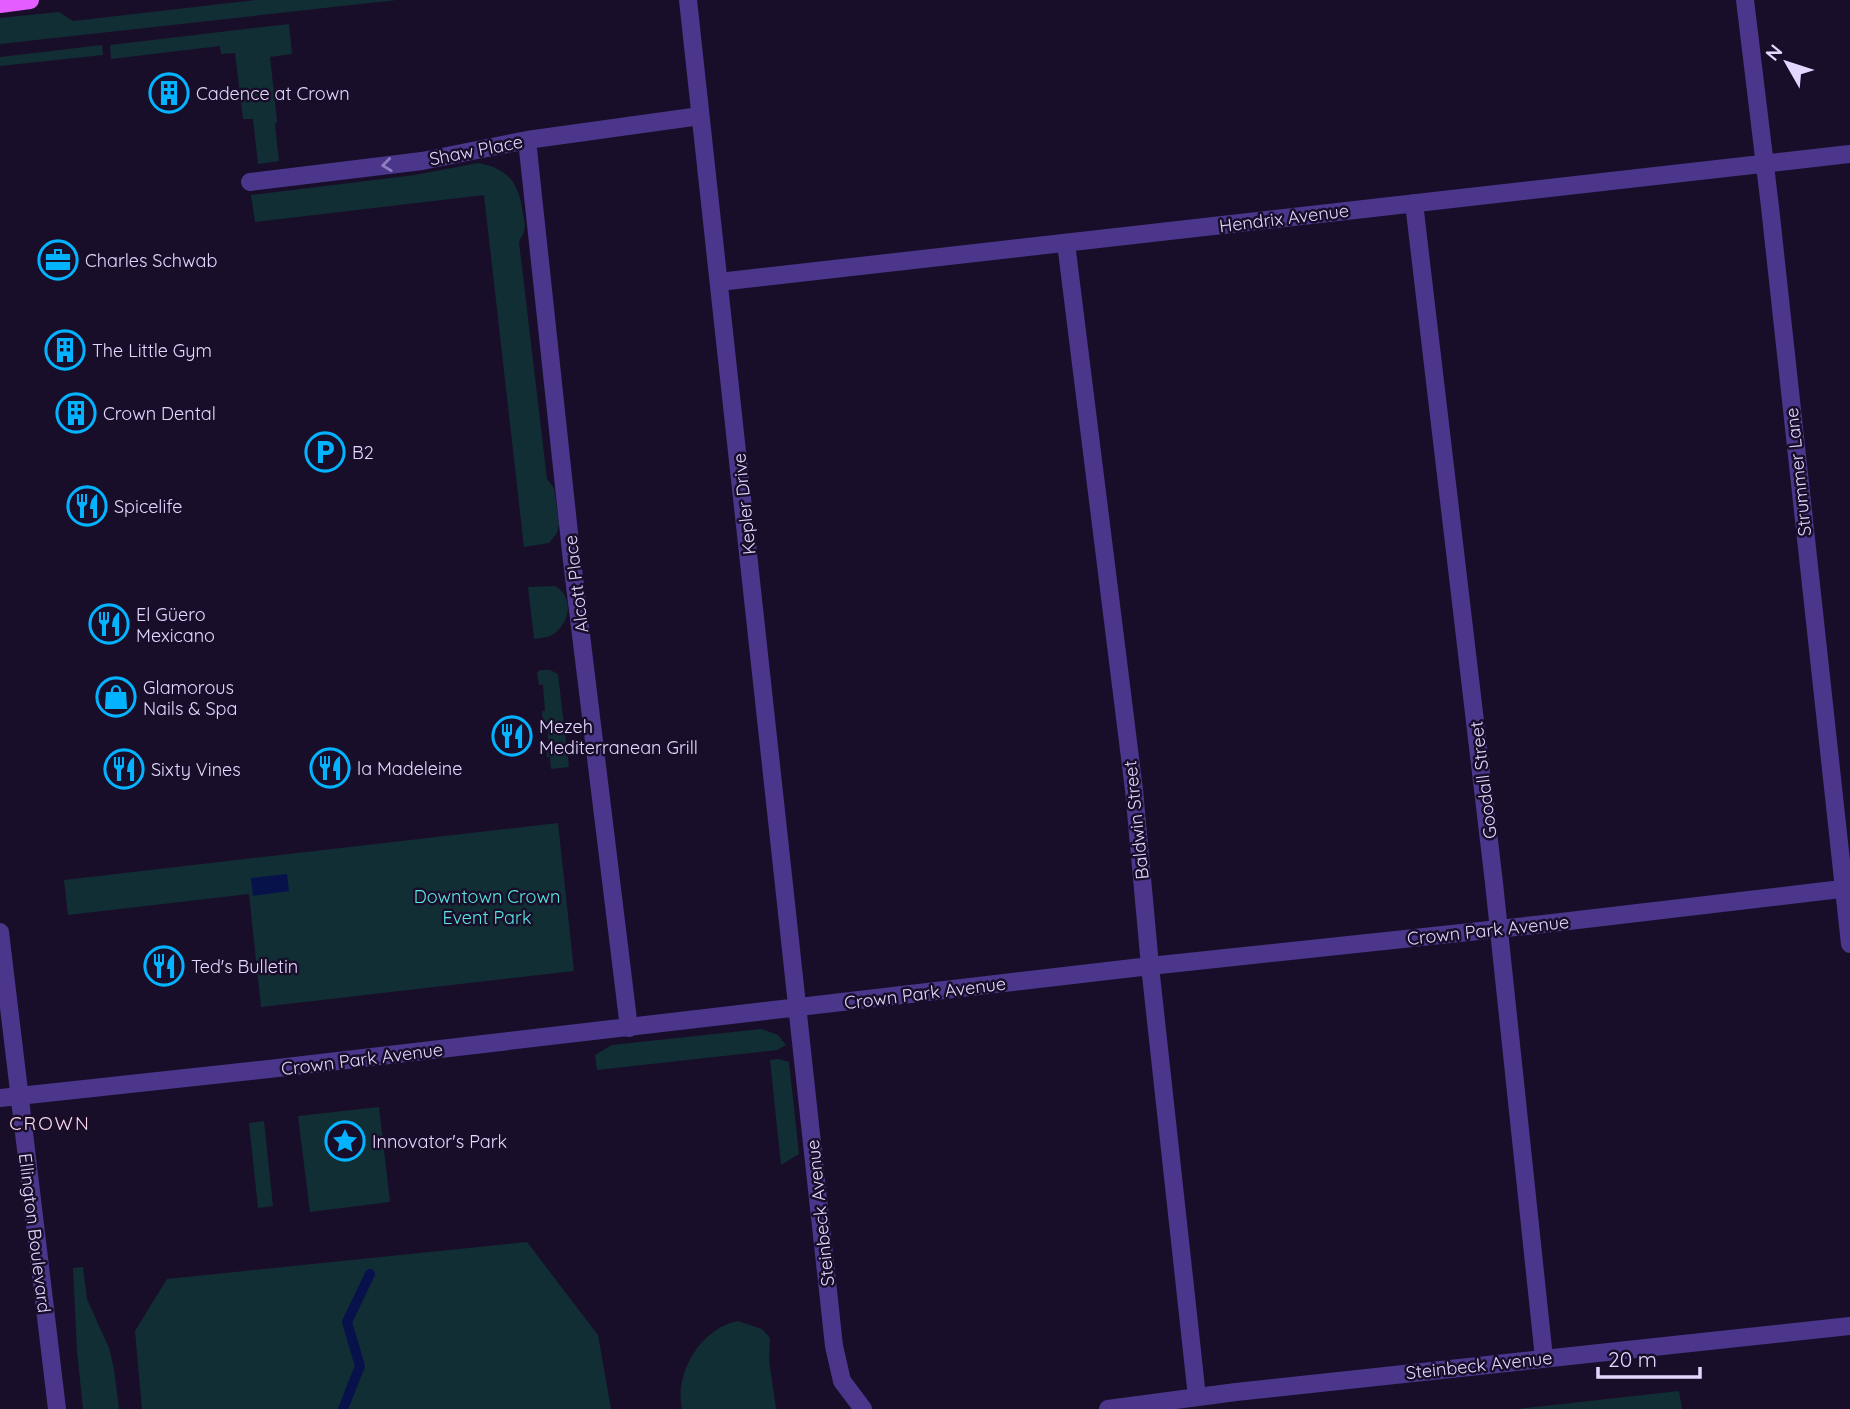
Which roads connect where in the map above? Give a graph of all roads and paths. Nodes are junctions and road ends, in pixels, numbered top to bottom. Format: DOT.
graph roads {
  1 [pos="30,0"];
  2 [pos="688,0"];
  3 [pos="1745,0"];
  4 [pos="0,4"];
  5 [pos="700,116"];
  6 [pos="527,140"];
  7 [pos="1850,154"];
  8 [pos="1765,163"];
  9 [pos="250,182"];
  10 [pos="1413,203"];
  11 [pos="1066,243"];
  12 [pos="719,282"];
  13 [pos="1847,888"];
  14 [pos="1499,929"];
  15 [pos="0,932"];
  16 [pos="1850,944"];
  17 [pos="1150,966"];
  18 [pos="798,1009"];
  19 [pos="629,1028"];
  20 [pos="19,1096"];
  21 [pos="0,1098"];
  22 [pos="1850,1326"];
  23 [pos="1544,1358"];
  24 [pos="1197,1398"];
  25 [pos="57,1409"];
  26 [pos="863,1409"];
  27 [pos="1108,1409"];
  1 -- 4 [label="main road"];
  2 -- 5 [label="street, Kepler Drive"];
  3 -- 8 [label="street, Strummer Lane"];
  5 -- 6 [label="street, Shaw Place"];
  5 -- 12 [label="street, Kepler Drive"];
  6 -- 9 [label="street, Shaw Place, one-way"];
  6 -- 19 [label="street, Alcott Place"];
  7 -- 8 [label="street, Hendrix Avenue"];
  8 -- 10 [label="street, Hendrix Avenue"];
  8 -- 13 [label="street, Strummer Lane"];
  10 -- 11 [label="street, Hendrix Avenue"];
  10 -- 14 [label="street, Goodall Street"];
  11 -- 12 [label="street, Hendrix Avenue"];
  11 -- 17 [label="street, Baldwin Street"];
  12 -- 18 [label="street, Kepler Drive"];
  13 -- 14 [label="street, Crown Park Avenue"];
  13 -- 16 [label="street, Strummer Lane"];
  14 -- 17 [label="street, Crown Park Avenue"];
  14 -- 23 [label="street, Goodall Street"];
  15 -- 20 [label="street, Ellington Boulevard"];
  17 -- 18 [label="street, Crown Park Avenue"];
  17 -- 24 [label="street, Baldwin Street"];
  18 -- 19 [label="street, Crown Park Avenue"];
  18 -- 26 [label="street, Steinbeck Avenue"];
  19 -- 20 [label="street, Crown Park Avenue"];
  20 -- 21 [label="street, Crown Park Avenue"];
  20 -- 25 [label="street, Ellington Boulevard"];
  22 -- 23 [label="street, Steinbeck Avenue"];
  23 -- 24 [label="street, Steinbeck Avenue"];
  24 -- 27 [label="street, Steinbeck Avenue"];
}
